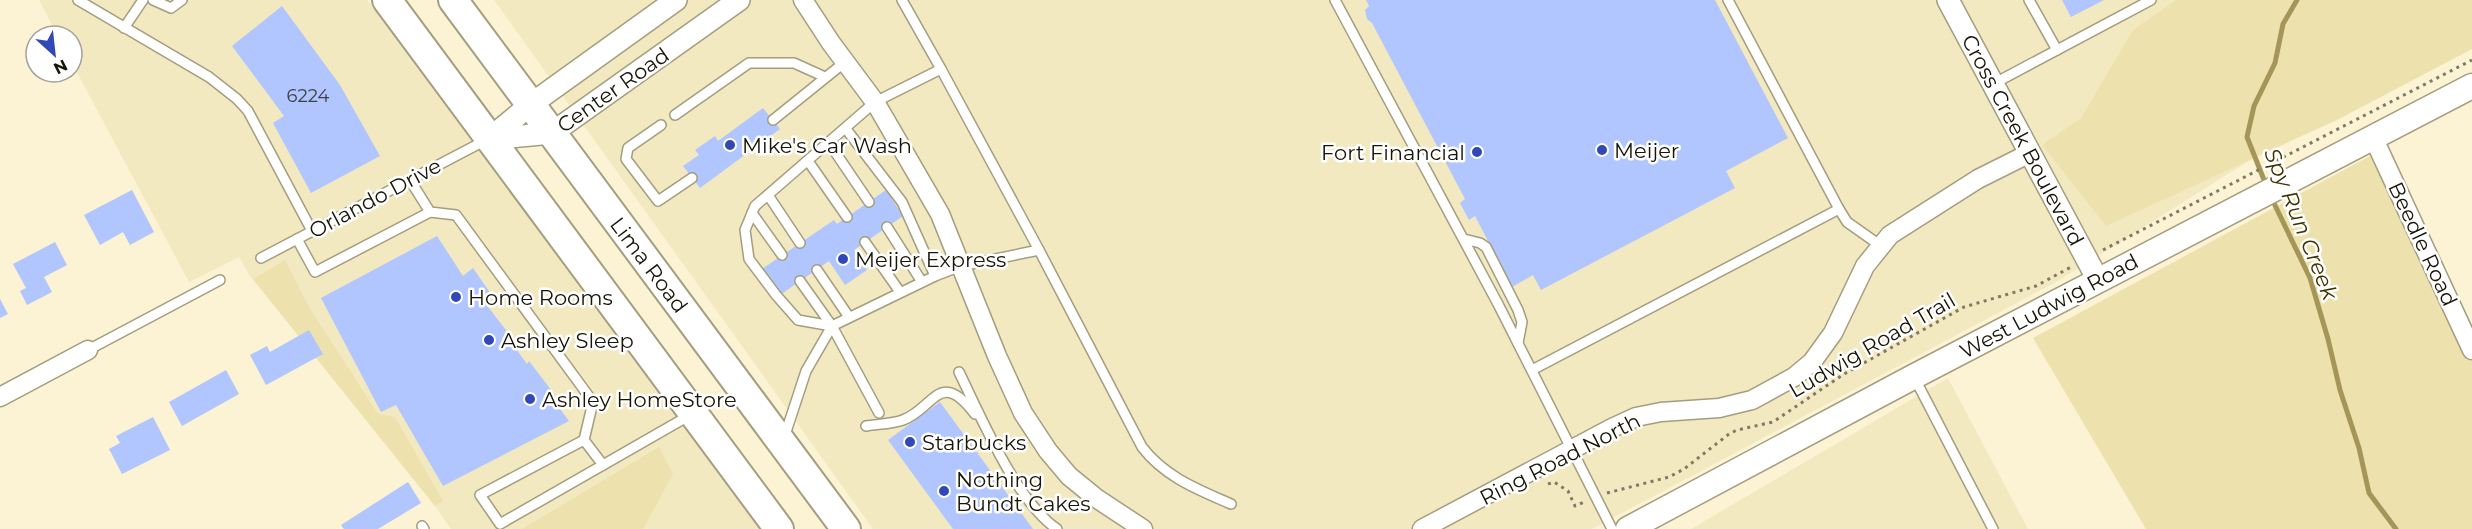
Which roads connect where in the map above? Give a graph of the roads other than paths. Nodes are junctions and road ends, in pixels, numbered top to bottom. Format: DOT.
graph roads {
  1 [pos="78,0"];
  2 [pos="143,0"];
  3 [pos="153,0"];
  4 [pos="182,0"];
  5 [pos="387,0"];
  6 [pos="453,0"];
  7 [pos="675,0"];
  8 [pos="739,0"];
  9 [pos="803,0"];
  10 [pos="902,0"];
  11 [pos="1335,0"];
  12 [pos="1728,0"];
  13 [pos="1948,0"];
  14 [pos="2029,0"];
  15 [pos="2151,0"];
  16 [pos="124,28"];
  17 [pos="2057,50"];
  18 [pos="845,62"];
  19 [pos="941,69"];
  20 [pos="825,77"];
  21 [pos="1993,84"];
  22 [pos="2472,86"];
  23 [pos="875,102"];
  24 [pos="530,105"];
  25 [pos="675,115"];
  26 [pos="772,120"];
  27 [pos="662,125"];
  28 [pos="846,129"];
  29 [pos="552,134"];
  30 [pos="2373,137"];
  31 [pos="489,139"];
  32 [pos="829,143"];
  33 [pos="2030,153"];
  34 [pos="808,161"];
  35 [pos="692,178"];
  36 [pos="410,180"];
  37 [pos="768,195"];
  38 [pos="869,202"];
  39 [pos="1839,209"];
  40 [pos="430,212"];
  41 [pos="752,213"];
  42 [pos="847,216"];
  43 [pos="887,227"];
  44 [pos="312,231"];
  45 [pos="297,239"];
  46 [pos="1464,239"];
  47 [pos="865,242"];
  48 [pos="800,243"];
  49 [pos="1881,246"];
  50 [pos="1039,250"];
  51 [pos="782,255"];
  52 [pos="261,258"];
  53 [pos="961,267"];
  54 [pos="817,270"];
  55 [pos="935,276"];
  56 [pos="220,280"];
  57 [pos="2098,280"];
  58 [pos="800,281"];
  59 [pos="922,282"];
  60 [pos="900,292"];
  61 [pos="849,317"];
  62 [pos="832,326"];
  63 [pos="1518,343"];
  64 [pos="88,350"];
  65 [pos="2472,350"];
  66 [pos="1532,370"];
  67 [pos="958,372"];
  68 [pos="1914,377"];
  69 [pos="0,397"];
  70 [pos="694,413"];
  71 [pos="879,413"];
  72 [pos="866,426"];
  73 [pos="987,430"];
  74 [pos="584,440"];
  75 [pos="782,443"];
  76 [pos="1572,450"];
  77 [pos="603,465"];
  78 [pos="1230,504"];
  79 [pos="779,529"];
  80 [pos="846,529"];
  81 [pos="1057,529"];
  82 [pos="1143,529"];
  83 [pos="1422,529"];
  84 [pos="1612,529"];
  85 [pos="1628,529"];
  86 [pos="1993,529"];
  1 -- 16 [label="lane"];
  2 -- 16 [label="lane"];
  3 -- 4 [label="lane"];
  5 -- 31 [label="highway"];
  6 -- 24 [label="highway, Lima Road"];
  7 -- 24 [label="street, Center Road"];
  8 -- 29 [label="street, Center Road"];
  9 -- 18 [label="street"];
  10 -- 19 [label="lane"];
  11 -- 46 [label="lane"];
  12 -- 39 [label="lane"];
  13 -- 21 [label="street, Cross Creek Boulevard"];
  14 -- 17 [label="lane"];
  15 -- 17 [label="lane"];
  16 -- 44 [label="lane"];
  17 -- 21 [label="lane"];
  18 -- 20 [label="lane"];
  18 -- 23 [label="street"];
  19 -- 23 [label="lane"];
  19 -- 50 [label="lane"];
  20 -- 25 [label="lane"];
  20 -- 26 [label="lane"];
  21 -- 33 [label="street, Cross Creek Boulevard"];
  22 -- 30 [label="main road, West Ludwig Road"];
  23 -- 28 [label="lane"];
  23 -- 53 [label="street"];
  24 -- 29 [label="highway, Lima Road"];
  24 -- 31 [label="street, Center Road"];
  27 -- 35 [label="lane"];
  28 -- 32 [label="lane"];
  28 -- 55 [label="lane"];
  29 -- 31 [label="street, Center Road"];
  29 -- 75 [label="highway, Lima Road"];
  30 -- 57 [label="main road, West Ludwig Road"];
  30 -- 65 [label="street, Beedle Road"];
  31 -- 36 [label="lane, Orlando Drive"];
  31 -- 70 [label="highway"];
  32 -- 34 [label="lane"];
  32 -- 38 [label="lane"];
  33 -- 49 [label="street, Ring Road North"];
  33 -- 57 [label="street, Cross Creek Boulevard"];
  34 -- 37 [label="lane"];
  34 -- 42 [label="lane"];
  36 -- 40 [label="lane"];
  36 -- 44 [label="lane, Orlando Drive"];
  37 -- 41 [label="lane"];
  37 -- 48 [label="lane"];
  39 -- 49 [label="lane"];
  39 -- 66 [label="lane"];
  40 -- 45 [label="lane"];
  40 -- 74 [label="lane"];
  41 -- 51 [label="lane"];
  41 -- 62 [label="lane"];
  43 -- 59 [label="lane"];
  44 -- 45 [label="lane, Orlando Drive"];
  45 -- 52 [label="lane, Orlando Drive"];
  46 -- 63 [label="lane"];
  46 -- 63 [label="lane"];
  47 -- 60 [label="lane"];
  49 -- 76 [label="street, Ring Road North"];
  50 -- 53 [label="lane"];
  50 -- 78 [label="lane"];
  53 -- 55 [label="lane"];
  53 -- 82 [label="street"];
  54 -- 61 [label="lane"];
  55 -- 59 [label="lane"];
  56 -- 64 [label="lane"];
  57 -- 68 [label="main road, West Ludwig Road"];
  58 -- 62 [label="lane"];
  59 -- 60 [label="lane"];
  60 -- 61 [label="lane"];
  61 -- 62 [label="lane"];
  62 -- 71 [label="lane"];
  62 -- 75 [label="lane"];
  63 -- 66 [label="lane"];
  64 -- 69 [label="street"];
  66 -- 76 [label="lane"];
  67 -- 73 [label="lane"];
  68 -- 85 [label="main road, West Ludwig Road"];
  68 -- 86 [label="lane"];
  70 -- 77 [label="lane"];
  70 -- 79 [label="highway"];
  72 -- 73 [label="lane"];
  73 -- 81 [label="lane"];
  74 -- 77 [label="lane"];
  74 -- 77 [label="lane"];
  75 -- 80 [label="highway, Lima Road"];
  76 -- 83 [label="street, Ring Road North"];
  76 -- 84 [label="lane"];
}
